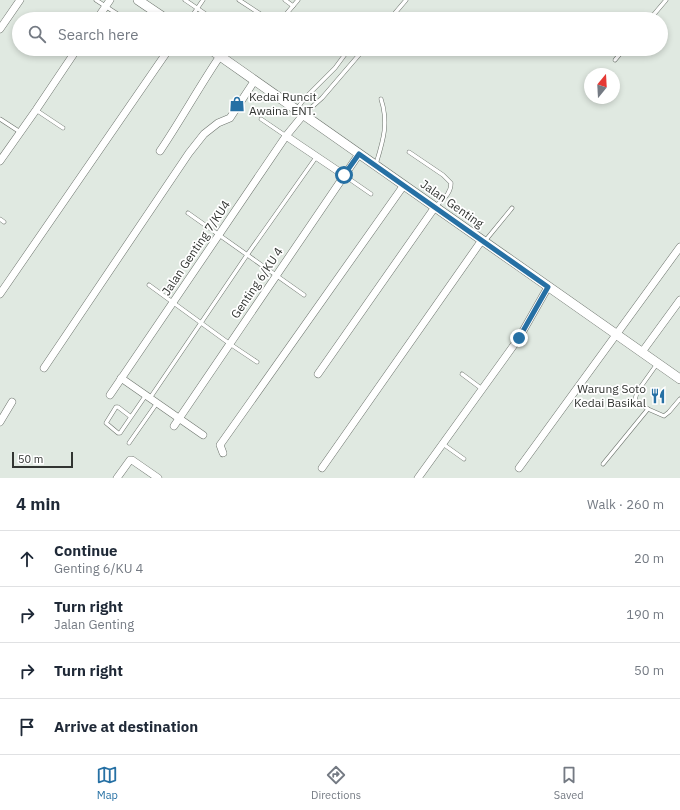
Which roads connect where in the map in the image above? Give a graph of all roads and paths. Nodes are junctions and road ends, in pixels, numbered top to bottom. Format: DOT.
graph roads {
  1 [pos="20,0"];
  2 [pos="96,0"];
  3 [pos="110,0"];
  4 [pos="138,0"];
  5 [pos="184,0"];
  6 [pos="204,0"];
  7 [pos="239,0"];
  8 [pos="285,0"];
  9 [pos="298,0"];
  10 [pos="406,0"];
  11 [pos="666,0"];
  12 [pos="106,6"];
  13 [pos="293,6"];
  14 [pos="197,9"];
  15 [pos="102,12"];
  16 [pos="115,12"];
  17 [pos="156,12"];
  18 [pos="195,12"];
  19 [pos="202,12"];
  20 [pos="257,12"];
  21 [pos="288,12"];
  22 [pos="396,12"];
  23 [pos="656,12"];
  24 [pos="0,29"];
  25 [pos="72,56"];
  26 [pos="164,56"];
  27 [pos="220,56"];
  28 [pos="344,56"];
  29 [pos="358,56"];
  30 [pos="619,56"];
  31 [pos="616,60"];
  32 [pos="255,80"];
  33 [pos="381,99"];
  34 [pos="36,110"];
  35 [pos="301,112"];
  36 [pos="0,119"];
  37 [pos="261,119"];
  38 [pos="63,128"];
  39 [pos="20,132"];
  40 [pos="286,136"];
  41 [pos="160,151"];
  42 [pos="409,152"];
  43 [pos="359,154"];
  44 [pos="317,156"];
  45 [pos="0,161"];
  46 [pos="376,166"];
  47 [pos="344,175"];
  48 [pos="404,186"];
  49 [pos="370,194"];
  50 [pos="435,207"];
  51 [pos="512,208"];
  52 [pos="188,214"];
  53 [pos="0,219"];
  54 [pos="4,222"];
  55 [pos="218,234"];
  56 [pos="483,241"];
  57 [pos="680,247"];
  58 [pos="247,254"];
  59 [pos="276,275"];
  60 [pos="149,285"];
  61 [pos="548,287"];
  62 [pos="0,294"];
  63 [pos="304,295"];
  64 [pos="680,300"];
  65 [pos="173,302"];
  66 [pos="201,322"];
  67 [pos="616,334"];
  68 [pos="230,344"];
  69 [pos="642,352"];
  70 [pos="258,362"];
  71 [pos="658,363"];
  72 [pos="44,368"];
  73 [pos="318,374"];
  74 [pos="462,374"];
  75 [pos="121,378"];
  76 [pos="680,378"];
  77 [pos="482,389"];
  78 [pos="110,395"];
  79 [pos="148,396"];
  80 [pos="680,399"];
  81 [pos="12,402"];
  82 [pos="157,403"];
  83 [pos="648,409"];
  84 [pos="131,417"];
  85 [pos="179,418"];
  86 [pos="0,422"];
  87 [pos="174,426"];
  88 [pos="203,436"];
  89 [pos="129,443"];
  90 [pos="442,443"];
  91 [pos="223,453"];
  92 [pos="464,459"];
  93 [pos="603,464"];
  94 [pos="322,468"];
  95 [pos="520,468"];
  96 [pos="117,478"];
  97 [pos="158,478"];
  98 [pos="418,478"];
  1 -- 24 [label="street"];
  2 -- 12 [label="lane"];
  3 -- 12 [label="street"];
  4 -- 17 [label="street"];
  5 -- 14 [label="lane"];
  6 -- 14 [label="lane"];
  7 -- 20 [label="lane"];
  8 -- 13 [label="lane"];
  9 -- 13 [label="lane"];
  10 -- 22 [label="lane"];
  11 -- 23 [label="lane"];
  12 -- 15 [label="street"];
  12 -- 16 [label="lane"];
  13 -- 21 [label="lane"];
  14 -- 18 [label="lane"];
  14 -- 19 [label="lane"];
  25 -- 34 [label="street"];
  26 -- 62 [label="street"];
  27 -- 32 [label="street, Jalan Genting"];
  27 -- 41 [label="street"];
  28 -- 35 [label="lane"];
  29 -- 35 [label="lane"];
  30 -- 31 [label="lane"];
  32 -- 35 [label="street, Jalan Genting"];
  32 -- 72 [label="street"];
  33 -- 46 [label="lane"];
  34 -- 38 [label="lane"];
  34 -- 39 [label="street"];
  35 -- 40 [label="street, Jalan Genting 7/KU4"];
  35 -- 43 [label="street, Jalan Genting"];
  36 -- 39 [label="lane"];
  37 -- 40 [label="lane"];
  39 -- 45 [label="street"];
  40 -- 44 [label="street"];
  40 -- 55 [label="street, Jalan Genting 7/KU4"];
  42 -- 50 [label="lane"];
  43 -- 46 [label="street, Jalan Genting"];
  43 -- 47 [label="street, Genting 6/KU 4"];
  44 -- 47 [label="street"];
  44 -- 58 [label="lane"];
  46 -- 48 [label="street, Jalan Genting"];
  47 -- 49 [label="lane"];
  47 -- 59 [label="street, Genting 6/KU 4"];
  48 -- 50 [label="street, Jalan Genting"];
  48 -- 91 [label="street"];
  50 -- 56 [label="street, Jalan Genting"];
  50 -- 73 [label="street"];
  51 -- 56 [label="lane"];
  52 -- 55 [label="lane"];
  53 -- 54 [label="lane"];
  55 -- 58 [label="lane"];
  55 -- 65 [label="street, Jalan Genting 7/KU4"];
  56 -- 61 [label="street, Jalan Genting"];
  56 -- 94 [label="street"];
  57 -- 67 [label="street"];
  58 -- 59 [label="lane"];
  58 -- 66 [label="lane"];
  59 -- 63 [label="lane"];
  59 -- 68 [label="street, Genting 6/KU 4"];
  60 -- 65 [label="lane"];
  61 -- 67 [label="street, Jalan Genting"];
  61 -- 77 [label="street"];
  64 -- 69 [label="street"];
  65 -- 66 [label="lane"];
  65 -- 75 [label="street, Jalan Genting 7/KU4"];
  66 -- 68 [label="lane"];
  66 -- 79 [label="lane"];
  67 -- 69 [label="street, Jalan Genting"];
  67 -- 95 [label="street"];
  68 -- 70 [label="lane"];
  68 -- 85 [label="street, Genting 6/KU 4"];
  69 -- 71 [label="street, Jalan Genting"];
  71 -- 76 [label="street, Jalan Genting"];
  71 -- 83 [label="lane"];
  74 -- 77 [label="lane"];
  75 -- 78 [label="street, Jalan Genting 7/KU4"];
  75 -- 79 [label="street"];
  77 -- 90 [label="street"];
  79 -- 82 [label="street"];
  79 -- 84 [label="lane"];
  80 -- 83 [label="lane"];
  81 -- 86 [label="street"];
  82 -- 85 [label="street"];
  82 -- 89 [label="lane"];
  83 -- 93 [label="lane"];
  84 -- 84 [label="lane"];
  85 -- 87 [label="street, Genting 6/KU 4"];
  85 -- 88 [label="street"];
  90 -- 92 [label="lane"];
  90 -- 98 [label="street"];
  96 -- 97 [label="street"];
}
